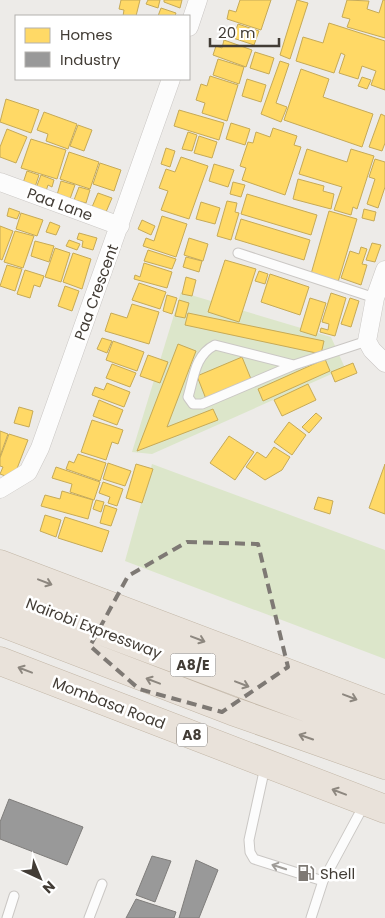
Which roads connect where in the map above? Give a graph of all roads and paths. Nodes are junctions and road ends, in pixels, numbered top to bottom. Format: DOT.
graph roads {
  1 [pos="198,0"];
  2 [pos="190,24"];
  3 [pos="171,80"];
  4 [pos="0,182"];
  5 [pos="120,226"];
  6 [pos="238,253"];
  7 [pos="385,270"];
  8 [pos="375,298"];
  9 [pos="367,341"];
  10 [pos="385,363"];
  11 [pos="294,365"];
  12 [pos="0,489"];
  13 [pos="0,564"];
  14 [pos="0,593"];
  15 [pos="0,622"];
  16 [pos="0,661"];
  17 [pos="385,710"];
  18 [pos="385,737"];
  19 [pos="266,764"];
  20 [pos="385,765"];
  21 [pos="375,806"];
  22 [pos="323,881"];
  23 [pos="102,884"];
  24 [pos="14,896"];
  25 [pos="7,918"];
  26 [pos="89,918"];
  27 [pos="311,918"];
  1 -- 2 [label="street"];
  3 -- 5 [label="street, Paa Crescent"];
  4 -- 5 [label="street, Paa Lane"];
  5 -- 12 [label="street, Paa Crescent"];
  6 -- 8 [label="lane"];
  7 -- 8 [label="street"];
  8 -- 9 [label="street"];
  9 -- 10 [label="street"];
  9 -- 11 [label="lane"];
  11 -- 11 [label="lane"];
  13 -- 17 [label="highway, one-way"];
  14 -- 18 [label="highway, Nairobi Expressway / A8/E, one-way"];
  20 -- 15 [label="highway, Nairobi Expressway / A8/E, one-way"];
  19 -- 16 [label="highway, Mombasa Road / A8, one-way"];
  21 -- 19 [label="highway, Mombasa Road / A8, one-way"];
  22 -- 19 [label="lane, one-way"];
  21 -- 22 [label="lane"];
  22 -- 27 [label="lane"];
  23 -- 26 [label="lane"];
  24 -- 25 [label="lane"];
}
